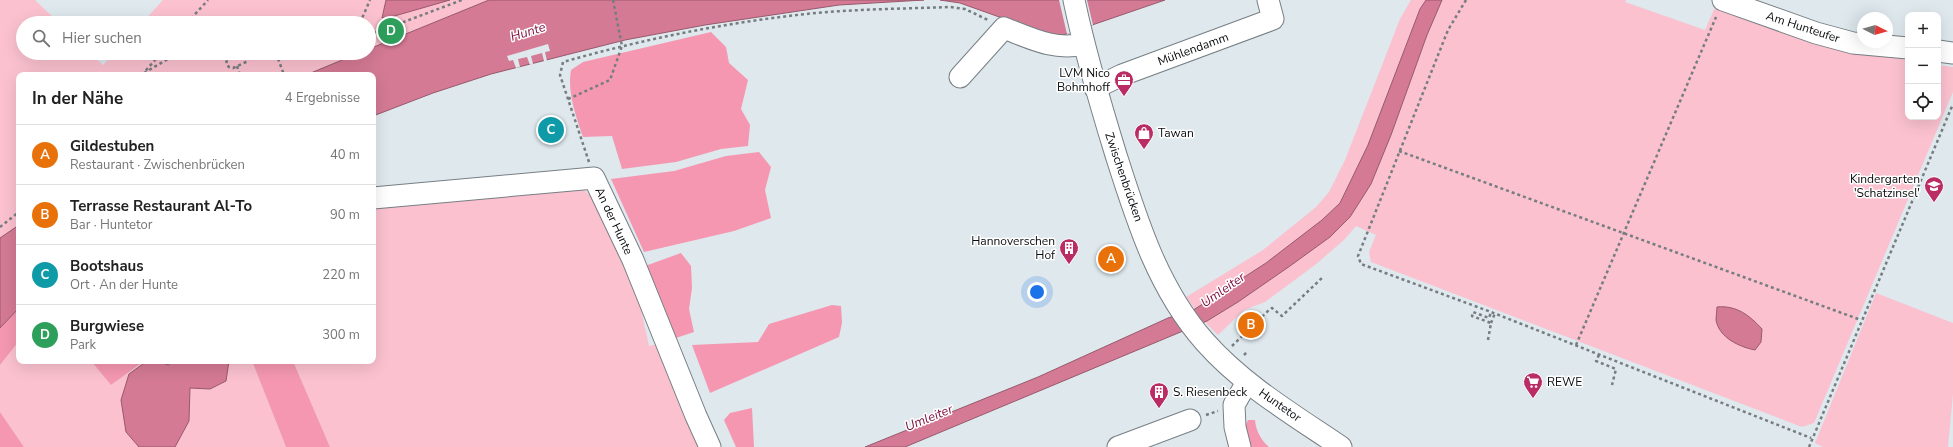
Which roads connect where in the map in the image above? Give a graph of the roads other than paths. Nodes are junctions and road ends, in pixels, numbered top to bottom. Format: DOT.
graph roads {
  1 [pos="1074,0"];
  2 [pos="1268,0"];
  3 [pos="1723,0"];
  4 [pos="1082,37"];
  5 [pos="1905,48"];
  6 [pos="1941,52"];
  7 [pos="1953,53"];
  8 [pos="960,77"];
  9 [pos="1095,88"];
  10 [pos="376,198"];
  11 [pos="1205,342"];
  12 [pos="1247,382"];
  13 [pos="1190,420"];
  14 [pos="710,447"];
  15 [pos="1118,447"];
  16 [pos="1240,447"];
  17 [pos="1341,447"];
  1 -- 4 [label="street, Zwischenbrücken"];
  2 -- 9 [label="street, Mühlendamm"];
  3 -- 5 [label="street, Am Hunteufer"];
  4 -- 8 [label="street"];
  4 -- 9 [label="street, Zwischenbrücken"];
  6 -- 7 [label="street"];
  9 -- 11 [label="street, Zwischenbrücken"];
  10 -- 14 [label="street, An der Hunte"];
  11 -- 12 [label="street, Huntetor"];
  12 -- 16 [label="street"];
  12 -- 17 [label="street, Huntetor"];
  13 -- 15 [label="street"];
}
